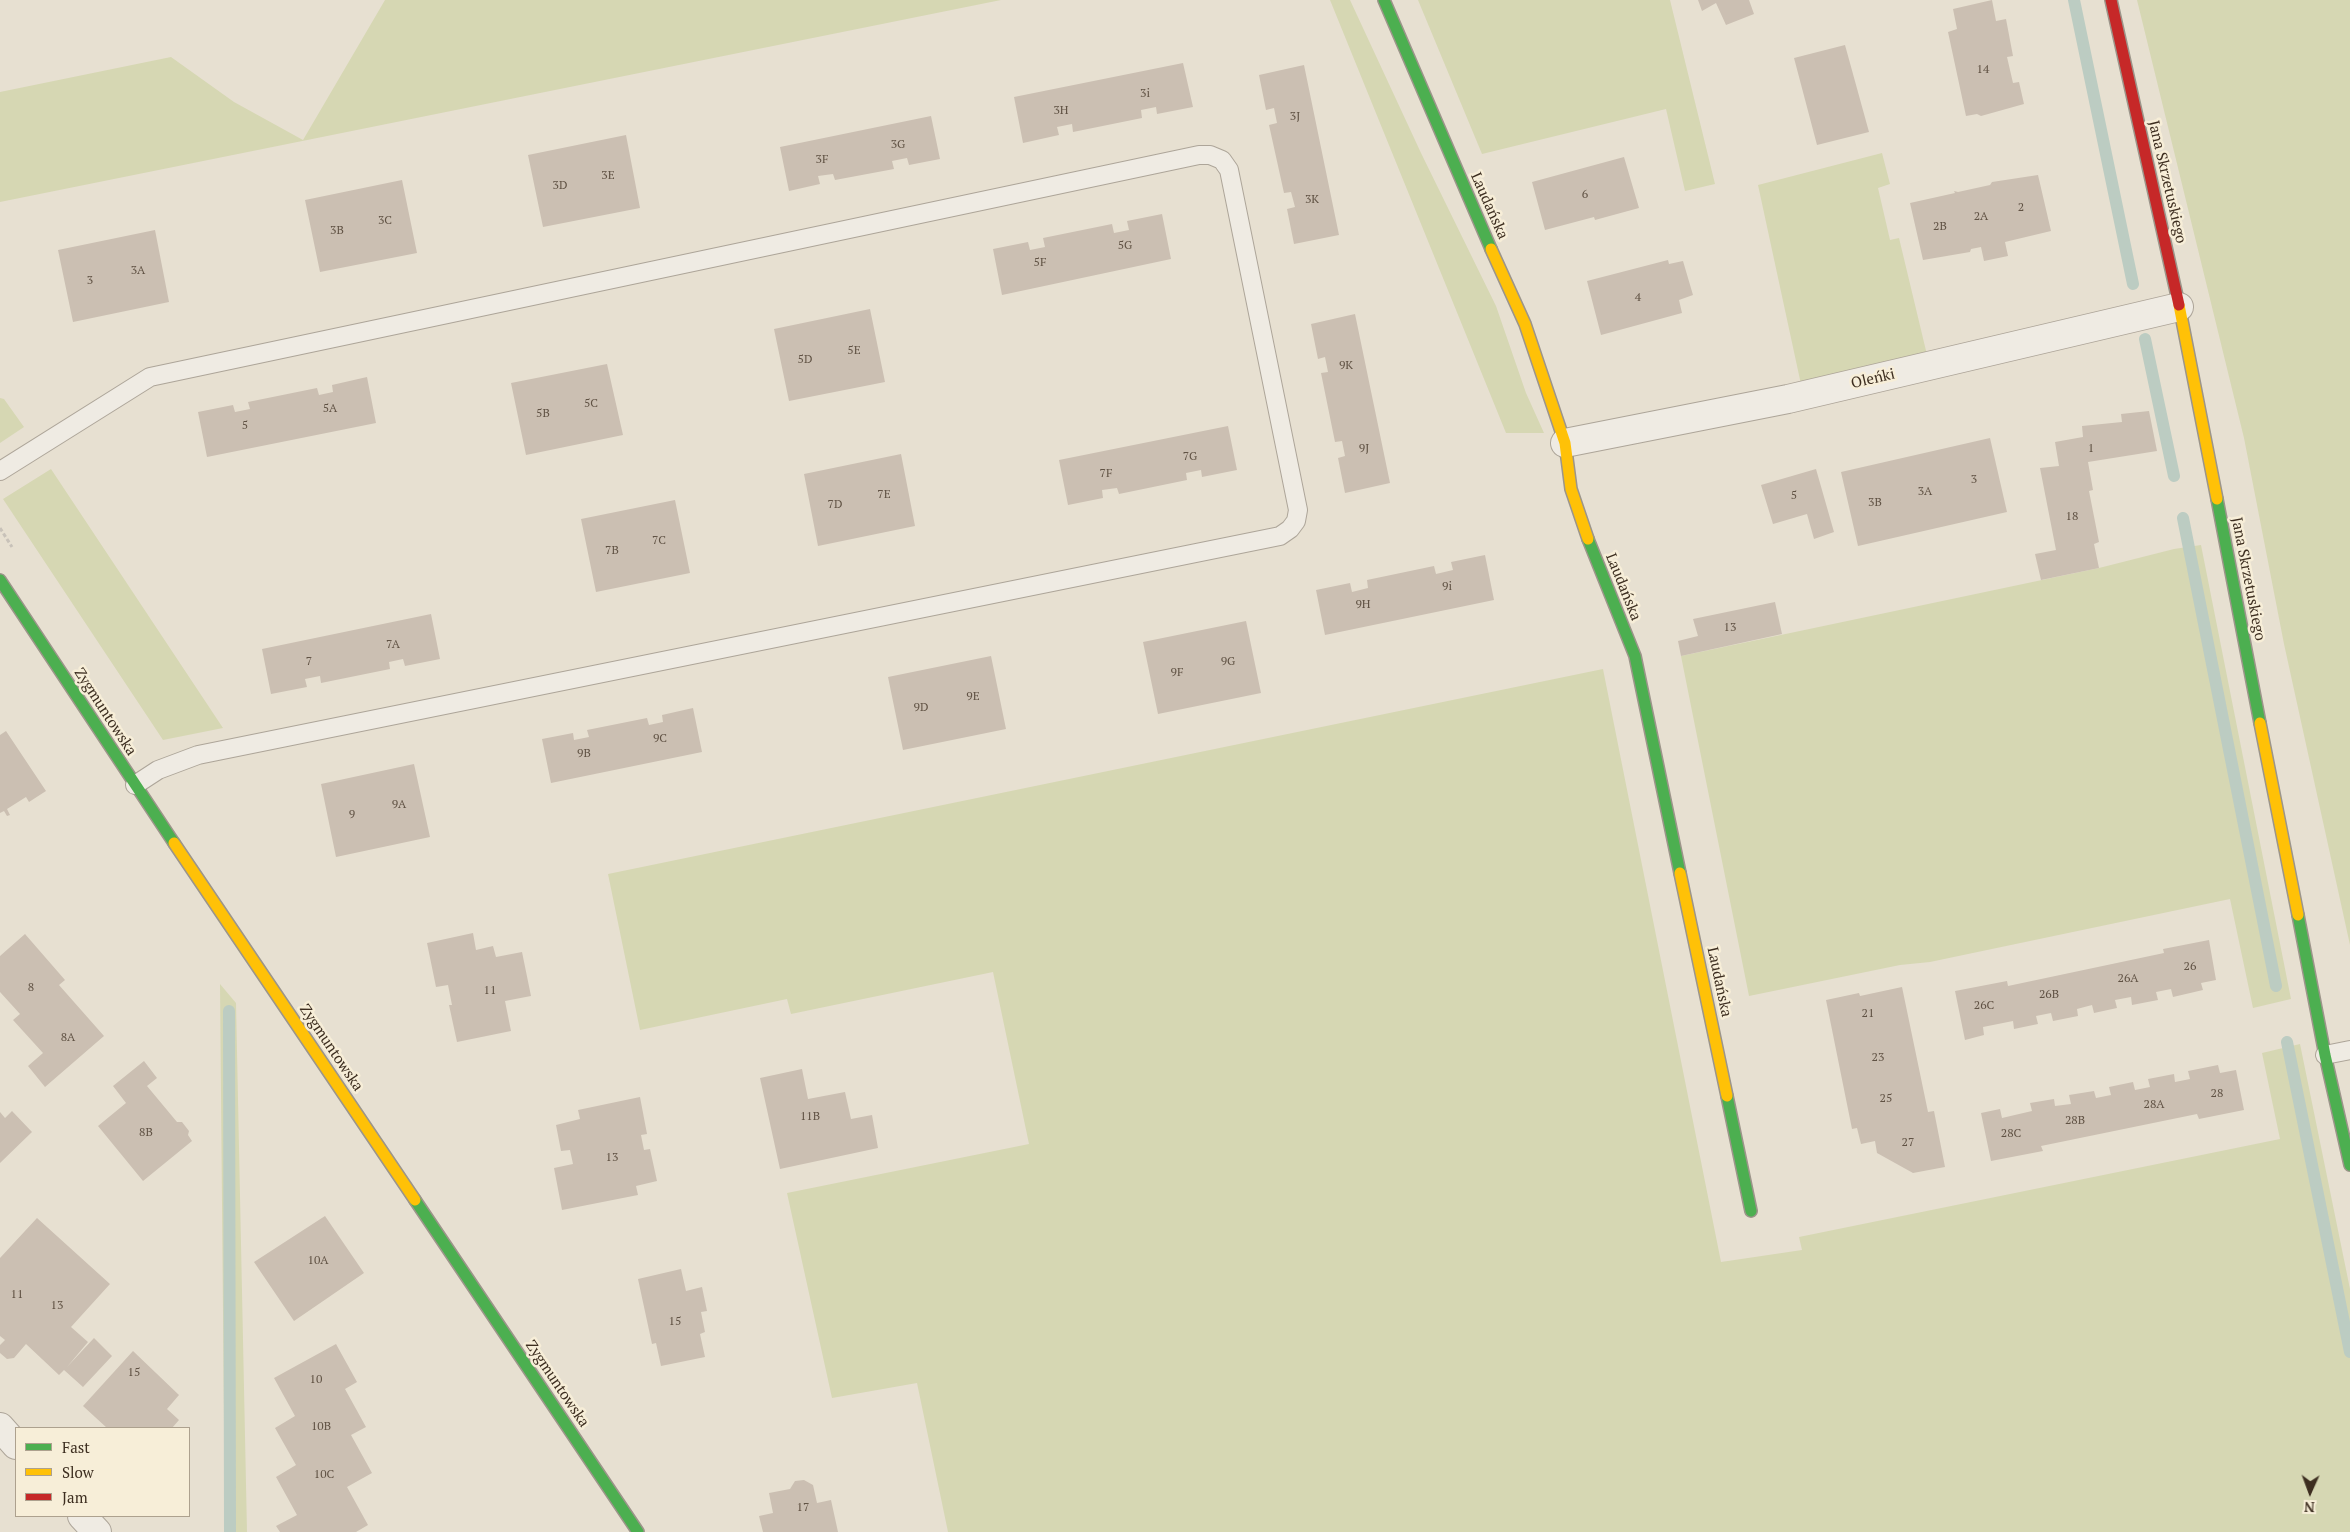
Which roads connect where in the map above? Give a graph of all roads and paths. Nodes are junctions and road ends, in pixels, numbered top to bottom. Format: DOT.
graph roads {
  1 [pos="1384,0"];
  2 [pos="2111,0"];
  3 [pos="2180,307"];
  4 [pos="1565,443"];
  5 [pos="0,470"];
  6 [pos="0,580"];
  7 [pos="135,785"];
  8 [pos="2350,1050"];
  9 [pos="2325,1055"];
  10 [pos="2350,1165"];
  11 [pos="1751,1211"];
  12 [pos="0,1427"];
  13 [pos="15,1444"];
  14 [pos="83,1517"];
  15 [pos="97,1532"];
  16 [pos="638,1532"];
  1 -- 4 [label="street, Laudańska"];
  2 -- 3 [label="street, Jana Skrzetuskiego"];
  3 -- 4 [label="street, Oleńki"];
  3 -- 9 [label="street, Jana Skrzetuskiego"];
  4 -- 11 [label="street, Laudańska"];
  5 -- 7 [label="lane"];
  6 -- 7 [label="street, Zygmuntowska"];
  7 -- 16 [label="street, Zygmuntowska"];
  8 -- 9 [label="lane"];
  9 -- 10 [label="street, Jana Skrzetuskiego"];
  12 -- 13 [label="street"];
  14 -- 15 [label="street"];
}
